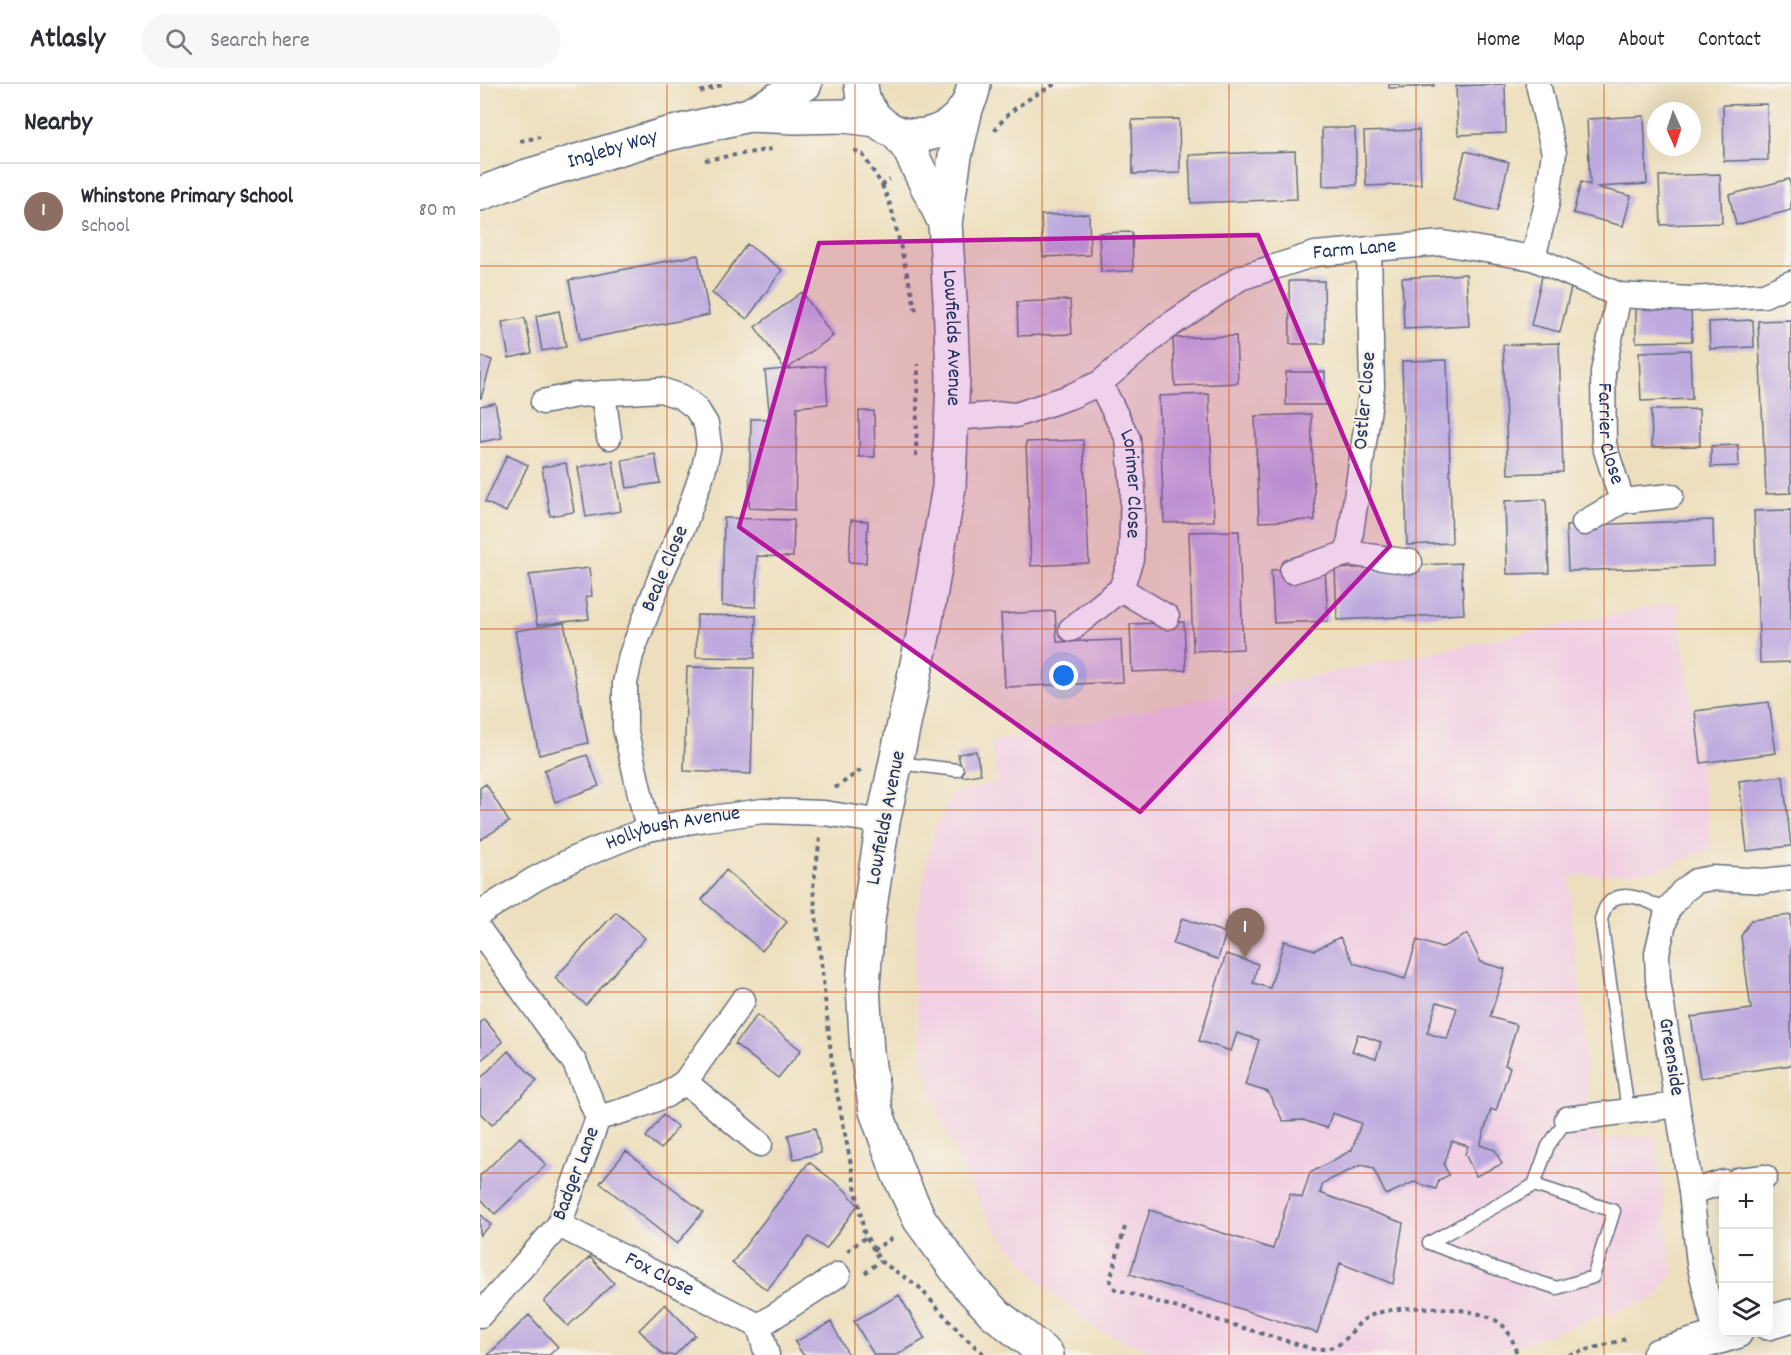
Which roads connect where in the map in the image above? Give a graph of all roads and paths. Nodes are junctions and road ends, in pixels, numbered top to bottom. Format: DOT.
graph roads {
  1 [pos="806,84"];
  2 [pos="861,84"];
  3 [pos="1055,84"];
  4 [pos="1538,84"];
  5 [pos="973,91"];
  6 [pos="749,115"];
  7 [pos="887,126"];
  8 [pos="994,132"];
  9 [pos="850,147"];
  10 [pos="779,148"];
  11 [pos="697,162"];
  12 [pos="918,166"];
  13 [pos="480,195"];
  14 [pos="945,223"];
  15 [pos="1369,249"];
  16 [pos="1533,258"];
  17 [pos="1791,283"];
  18 [pos="1618,295"];
  19 [pos="1100,384"];
  20 [pos="603,393"];
  21 [pos="543,402"];
  22 [pos="952,418"];
  23 [pos="609,437"];
  24 [pos="1671,496"];
  25 [pos="1622,501"];
  26 [pos="1584,523"];
  27 [pos="1348,553"];
  28 [pos="1410,562"];
  29 [pos="1292,571"];
  30 [pos="1121,589"];
  31 [pos="1167,617"];
  32 [pos="1071,629"];
  33 [pos="897,763"];
  34 [pos="957,770"];
  35 [pos="883,822"];
  36 [pos="648,829"];
  37 [pos="1791,878"];
  38 [pos="1667,910"];
  39 [pos="480,913"];
  40 [pos="480,931"];
  41 [pos="743,1000"];
  42 [pos="685,1082"];
  43 [pos="1677,1105"];
  44 [pos="1628,1111"];
  45 [pos="598,1118"];
  46 [pos="1567,1119"];
  47 [pos="760,1144"];
  48 [pos="1719,1183"];
  49 [pos="1534,1185"];
  50 [pos="1690,1192"];
  51 [pos="559,1226"];
  52 [pos="1125,1227"];
  53 [pos="838,1275"];
  54 [pos="480,1315"];
  55 [pos="1719,1316"];
  56 [pos="1791,1316"];
  57 [pos="1773,1321"];
  58 [pos="759,1326"];
  59 [pos="1719,1336"];
  60 [pos="1626,1339"];
  61 [pos="1648,1346"];
  62 [pos="1628,1347"];
  63 [pos="767,1355"];
  64 [pos="1047,1355"];
  65 [pos="1517,1355"];
  66 [pos="1569,1355"];
  1 -- 6 [label="street, Ingleby Way"];
  2 -- 7 [label="street, Lowfields Avenue"];
  3 -- 8 [label="path"];
  4 -- 16 [label="street"];
  5 -- 7 [label="street, Ingleby Way"];
  5 -- 14 [label="street, Lowfields Avenue"];
  6 -- 7 [label="street, Ingleby Way"];
  6 -- 13 [label="street, Ingleby Way"];
  7 -- 12 [label="street, Lowfields Avenue"];
  9 -- 12 [label="path"];
  10 -- 11 [label="path"];
  12 -- 14 [label="street, Lowfields Avenue"];
  14 -- 22 [label="street, Lowfields Avenue"];
  15 -- 16 [label="street, Farm Lane"];
  15 -- 19 [label="street, Farm Lane"];
  15 -- 27 [label="street, Ostler Close"];
  16 -- 18 [label="street, Farm Lane"];
  17 -- 18 [label="street, Farm Lane"];
  18 -- 25 [label="street, Farrier Close"];
  19 -- 22 [label="street, Farm Lane"];
  19 -- 30 [label="street, Lorimer Close"];
  20 -- 21 [label="street, Beale Close"];
  20 -- 23 [label="street"];
  20 -- 36 [label="street, Beale Close"];
  22 -- 33 [label="street, Lowfields Avenue"];
  24 -- 25 [label="street, Farrier Close"];
  25 -- 26 [label="street, Farrier Close"];
  27 -- 28 [label="street"];
  27 -- 29 [label="street"];
  30 -- 31 [label="street"];
  30 -- 32 [label="street"];
  33 -- 34 [label="lane"];
  33 -- 35 [label="street, Lowfields Avenue"];
  35 -- 36 [label="street, Hollybush Avenue"];
  35 -- 64 [label="street, Lowfields Avenue"];
  36 -- 39 [label="street, Hollybush Avenue"];
  37 -- 38 [label="street, Greenside"];
  38 -- 43 [label="street, Greenside"];
  38 -- 44 [label="lane"];
  40 -- 45 [label="street, Badger Lane"];
  41 -- 42 [label="street"];
  42 -- 45 [label="street"];
  42 -- 47 [label="street"];
  43 -- 44 [label="street"];
  43 -- 50 [label="street, Greenside"];
  44 -- 46 [label="street"];
  45 -- 51 [label="street, Badger Lane"];
  46 -- 49 [label="lane"];
  48 -- 50 [label="street"];
  49 -- 49 [label="lane"];
  50 -- 55 [label="street, Greenside"];
  51 -- 54 [label="street, Badger Lane"];
  51 -- 58 [label="street, Fox Close"];
  52 -- 65 [label="path"];
  53 -- 58 [label="street"];
  56 -- 57 [label="street"];
  58 -- 63 [label="street"];
  59 -- 61 [label="street"];
  60 -- 61 [label="path"];
  60 -- 62 [label="path"];
  60 -- 66 [label="path"];
}
